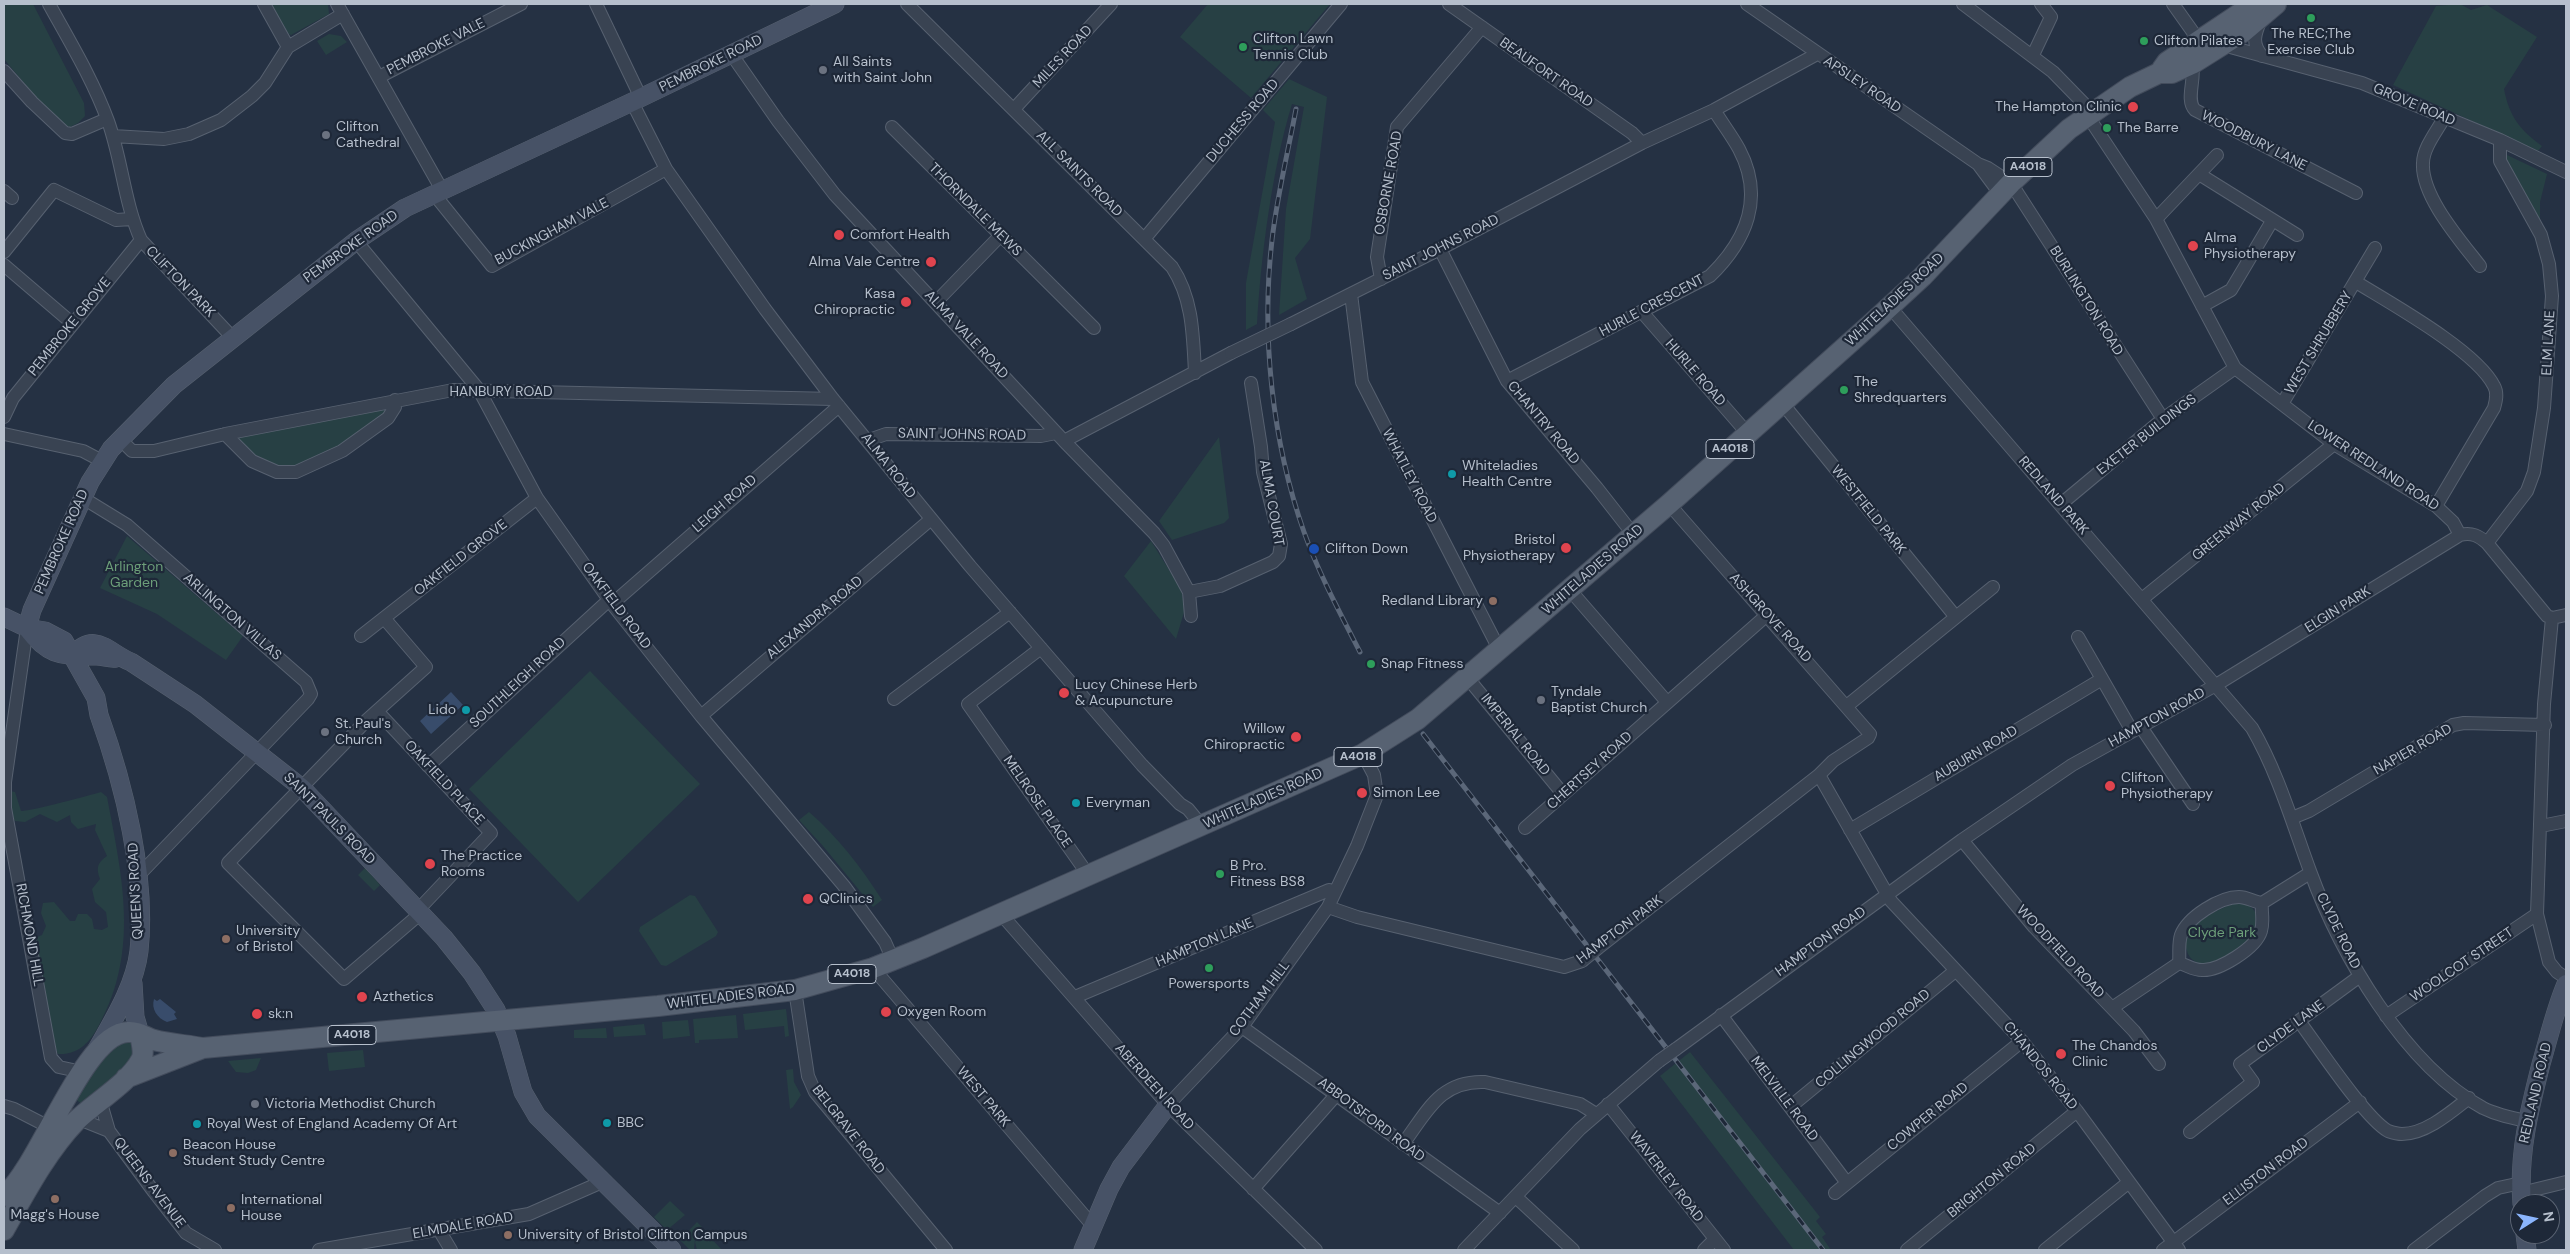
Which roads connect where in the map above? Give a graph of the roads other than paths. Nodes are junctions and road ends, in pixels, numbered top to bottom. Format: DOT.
graph roads {
  1 [pos="49,4"];
  2 [pos="264,4"];
  3 [pos="521,4"];
  4 [pos="596,4"];
  5 [pos="835,4"];
  6 [pos="907,4"];
  7 [pos="1111,4"];
  8 [pos="1341,4"];
  9 [pos="1449,4"];
  10 [pos="1747,4"];
  11 [pos="1963,4"];
  12 [pos="2040,4"];
  13 [pos="2174,4"];
  14 [pos="2276,4"];
  15 [pos="2252,8"];
  16 [pos="340,9"];
  17 [pos="1482,27"];
  18 [pos="2200,42"];
  19 [pos="2223,45"];
  20 [pos="288,46"];
  21 [pos="1817,54"];
  22 [pos="732,55"];
  23 [pos="2033,55"];
  24 [pos="2262,56"];
  25 [pos="2192,64"];
  26 [pos="4,71"];
  27 [pos="2159,73"];
  28 [pos="379,77"];
  29 [pos="637,100"];
  30 [pos="1014,109"];
  31 [pos="1714,110"];
  32 [pos="2089,113"];
  33 [pos="2444,118"];
  34 [pos="107,119"];
  35 [pos="892,127"];
  36 [pos="113,136"];
  37 [pos="2500,140"];
  38 [pos="1642,144"];
  39 [pos="2217,155"];
  40 [pos="2564,168"];
  41 [pos="666,169"];
  42 [pos="2199,174"];
  43 [pos="2006,189"];
  44 [pos="438,192"];
  45 [pos="2356,193"];
  46 [pos="132,219"];
  47 [pos="2156,219"];
  48 [pos="2272,221"];
  49 [pos="2297,235"];
  50 [pos="1000,236"];
  51 [pos="1144,238"];
  52 [pos="140,240"];
  53 [pos="356,241"];
  54 [pos="2374,248"];
  55 [pos="1440,249"];
  56 [pos="4,252"];
  57 [pos="4,265"];
  58 [pos="2480,266"];
  59 [pos="1381,279"];
  60 [pos="2356,282"];
  61 [pos="1352,294"];
  62 [pos="936,302"];
  63 [pos="2202,306"];
  64 [pos="1890,307"];
  65 [pos="1642,312"];
  66 [pos="73,324"];
  67 [pos="1094,328"];
  68 [pos="232,337"];
  69 [pos="2236,368"];
  70 [pos="1195,373"];
  71 [pos="1507,381"];
  72 [pos="1251,382"];
  73 [pos="479,390"];
  74 [pos="8,397"];
  75 [pos="395,400"];
  76 [pos="836,402"];
  77 [pos="1782,404"];
  78 [pos="2282,404"];
  79 [pos="4,417"];
  80 [pos="2163,419"];
  81 [pos="4,434"];
  82 [pos="225,434"];
  83 [pos="1748,434"];
  84 [pos="1060,437"];
  85 [pos="120,439"];
  86 [pos="869,440"];
  87 [pos="2334,444"];
  88 [pos="102,461"];
  89 [pos="83,498"];
  90 [pos="537,498"];
  91 [pos="1669,504"];
  92 [pos="2061,504"];
  93 [pos="2436,506"];
  94 [pos="930,520"];
  95 [pos="1633,534"];
  96 [pos="2460,535"];
  97 [pos="2488,543"];
  98 [pos="1993,587"];
  99 [pos="1570,590"];
  100 [pos="1189,592"];
  101 [pos="2142,600"];
  102 [pos="610,602"];
  103 [pos="1010,612"];
  104 [pos="1767,615"];
  105 [pos="2566,615"];
  106 [pos="1191,616"];
  107 [pos="1955,616"];
  108 [pos="4,617"];
  109 [pos="384,618"];
  110 [pos="2552,618"];
  111 [pos="27,628"];
  112 [pos="361,636"];
  113 [pos="2078,638"];
  114 [pos="1041,648"];
  115 [pos="1499,649"];
  116 [pos="72,656"];
  117 [pos="1466,676"];
  118 [pos="2102,679"];
  119 [pos="2216,685"];
  120 [pos="894,699"];
  121 [pos="1667,702"];
  122 [pos="1848,705"];
  123 [pos="378,712"];
  124 [pos="701,716"];
  125 [pos="9,725"];
  126 [pos="2545,725"];
  127 [pos="2136,729"];
  128 [pos="1870,734"];
  129 [pos="258,753"];
  130 [pos="1363,754"];
  131 [pos="424,762"];
  132 [pos="1819,775"];
  133 [pos="302,788"];
  134 [pos="1563,794"];
  135 [pos="2193,804"];
  136 [pos="4,808"];
  137 [pos="2292,818"];
  138 [pos="2566,821"];
  139 [pos="2541,826"];
  140 [pos="1526,828"];
  141 [pos="1196,829"];
  142 [pos="1850,830"];
  143 [pos="1962,840"];
  144 [pos="2310,873"];
  145 [pos="1089,876"];
  146 [pos="137,877"];
  147 [pos="1335,892"];
  148 [pos="1886,894"];
  149 [pos="2262,903"];
  150 [pos="1328,907"];
  151 [pos="419,911"];
  152 [pos="1001,914"];
  153 [pos="2537,914"];
  154 [pos="893,960"];
  155 [pos="2180,963"];
  156 [pos="873,968"];
  157 [pos="1955,971"];
  158 [pos="133,975"];
  159 [pos="2360,976"];
  160 [pos="2566,978"];
  161 [pos="2566,984"];
  162 [pos="796,990"];
  163 [pos="1074,997"];
  164 [pos="2112,1008"];
  165 [pos="1721,1015"];
  166 [pos="2386,1016"];
  167 [pos="501,1021"];
  168 [pos="2299,1021"];
  169 [pos="1245,1024"];
  170 [pos="140,1034"];
  171 [pos="2022,1041"];
  172 [pos="203,1048"];
  173 [pos="97,1049"];
  174 [pos="2158,1064"];
  175 [pos="82,1072"];
  176 [pos="126,1078"];
  177 [pos="1337,1094"];
  178 [pos="4,1098"];
  179 [pos="2469,1098"];
  180 [pos="100,1100"];
  181 [pos="2360,1102"];
  182 [pos="1608,1104"];
  183 [pos="1168,1105"];
  184 [pos="9,1107"];
  185 [pos="1790,1107"];
  186 [pos="2077,1111"];
  187 [pos="1596,1114"];
  188 [pos="79,1119"];
  189 [pos="2527,1121"];
  190 [pos="49,1127"];
  191 [pos="109,1131"];
  192 [pos="2190,1132"];
  193 [pos="1403,1144"];
  194 [pos="602,1182"];
  195 [pos="2129,1182"];
  196 [pos="2566,1182"];
  197 [pos="1847,1184"];
  198 [pos="1253,1189"];
  199 [pos="8,1193"];
  200 [pos="1835,1193"];
  201 [pos="2521,1193"];
  202 [pos="1516,1197"];
  203 [pos="1500,1213"];
  204 [pos="1093,1226"];
  205 [pos="4,1230"];
  206 [pos="439,1230"];
  207 [pos="1715,1239"];
  208 [pos="2172,1248"];
  209 [pos="215,1250"];
  210 [pos="319,1250"];
  211 [pos="451,1250"];
  212 [pos="672,1250"];
  213 [pos="946,1250"];
  214 [pos="1083,1250"];
  215 [pos="1316,1250"];
  216 [pos="1464,1250"];
  217 [pos="1573,1250"];
  218 [pos="1704,1250"];
  219 [pos="1724,1250"];
  220 [pos="1907,1250"];
  221 [pos="2045,1250"];
  222 [pos="2414,1250"];
  1 -- 34 [label="street, CLIFTON PARK"];
  2 -- 20 [label="street"];
  3 -- 28 [label="street, PEMBROKE VALE"];
  4 -- 29 [label="street"];
  5 -- 22 [label="main road, PEMBROKE ROAD"];
  6 -- 30 [label="street, ALL SAINTS ROAD"];
  7 -- 30 [label="street, MILES ROAD"];
  8 -- 51 [label="street, DUCHESS ROAD"];
  9 -- 17 [label="street, BEAUFORT ROAD"];
  10 -- 21 [label="street, APSLEY ROAD"];
  11 -- 23 [label="street, LOWER REDLAND ROAD"];
  12 -- 23 [label="street"];
  13 -- 18 [label="street"];
  14 -- 15 [label="main road, WHITELADIES ROAD / A4018"];
  15 -- 18 [label="main road, WHITELADIES ROAD / A4018"];
  15 -- 19 [label="main road, WHITELADIES ROAD / A4018"];
  15 -- 24 [label="street"];
  16 -- 20 [label="street"];
  16 -- 28 [label="street"];
  17 -- 38 [label="street, BEAUFORT ROAD"];
  17 -- 59 [label="street, OSBORNE ROAD"];
  18 -- 27 [label="main road, WHITELADIES ROAD / A4018"];
  19 -- 24 [label="street, GROVE ROAD"];
  19 -- 25 [label="main road, WHITELADIES ROAD / A4018"];
  20 -- 36 [label="street"];
  21 -- 31 [label="street, SAINT JOHNS ROAD"];
  21 -- 43 [label="street, APSLEY ROAD"];
  22 -- 29 [label="main road, PEMBROKE ROAD"];
  22 -- 62 [label="street, ALMA VALE ROAD"];
  23 -- 32 [label="street, LOWER REDLAND ROAD"];
  24 -- 33 [label="street, GROVE ROAD"];
  25 -- 27 [label="main road, WHITELADIES ROAD / A4018"];
  25 -- 45 [label="street, WOODBURY LANE"];
  26 -- 34 [label="street"];
  27 -- 32 [label="main road, WHITELADIES ROAD / A4018"];
  28 -- 44 [label="street"];
  29 -- 41 [label="street, ALMA ROAD"];
  29 -- 44 [label="main road, PEMBROKE ROAD"];
  30 -- 51 [label="street, ALL SAINTS ROAD"];
  31 -- 38 [label="street, SAINT JOHNS ROAD"];
  31 -- 65 [label="street, HURLE CRESCENT"];
  32 -- 43 [label="main road, WHITELADIES ROAD / A4018"];
  32 -- 47 [label="street, LOWER REDLAND ROAD"];
  33 -- 37 [label="street, GROVE ROAD"];
  33 -- 58 [label="street"];
  34 -- 36 [label="street, CLIFTON PARK"];
  35 -- 50 [label="street, THORNDALE MEWS"];
  36 -- 46 [label="street, CLIFTON PARK"];
  37 -- 40 [label="street, GROVE ROAD"];
  37 -- 97 [label="street, ELM LANE"];
  38 -- 55 [label="street, SAINT JOHNS ROAD"];
  39 -- 42 [label="street"];
  41 -- 44 [label="street, BUCKINGHAM VALE"];
  41 -- 76 [label="street, ALMA ROAD"];
  42 -- 47 [label="street"];
  42 -- 48 [label="street"];
  43 -- 64 [label="main road, WHITELADIES ROAD / A4018"];
  43 -- 80 [label="street, BURLINGTON ROAD"];
  44 -- 53 [label="main road, PEMBROKE ROAD"];
  46 -- 52 [label="street, CLIFTON PARK"];
  46 -- 56 [label="street"];
  47 -- 63 [label="street, LOWER REDLAND ROAD"];
  48 -- 49 [label="street"];
  48 -- 63 [label="street"];
  50 -- 62 [label="street"];
  50 -- 67 [label="street, THORNDALE MEWS"];
  51 -- 70 [label="street, ALL SAINTS ROAD"];
  52 -- 66 [label="street, PEMBROKE GROVE"];
  52 -- 68 [label="street, CLIFTON PARK"];
  53 -- 68 [label="main road, PEMBROKE ROAD"];
  53 -- 73 [label="street, OAKFIELD ROAD"];
  54 -- 60 [label="street, WEST SHRUBBERY"];
  55 -- 59 [label="street, SAINT JOHNS ROAD"];
  55 -- 71 [label="street, CHANTRY ROAD"];
  57 -- 66 [label="street"];
  59 -- 61 [label="street, SAINT JOHNS ROAD"];
  60 -- 78 [label="street, WEST SHRUBBERY"];
  60 -- 93 [label="street, WEST SHRUBBERY"];
  61 -- 70 [label="street, SAINT JOHNS ROAD, bridge"];
  61 -- 115 [label="street, WHATLEY ROAD"];
  62 -- 84 [label="street, ALMA VALE ROAD"];
  63 -- 69 [label="street, LOWER REDLAND ROAD"];
  64 -- 77 [label="main road, WHITELADIES ROAD / A4018"];
  64 -- 92 [label="street, REDLAND PARK"];
  65 -- 71 [label="street, HURLE CRESCENT"];
  65 -- 83 [label="street, HURLE ROAD"];
  66 -- 74 [label="street, PEMBROKE GROVE"];
  68 -- 85 [label="main road, PEMBROKE ROAD"];
  69 -- 78 [label="street, LOWER REDLAND ROAD"];
  69 -- 80 [label="street, EXETER BUILDINGS"];
  70 -- 84 [label="street, SAINT JOHNS ROAD"];
  71 -- 95 [label="street, CHANTRY ROAD"];
  72 -- 100 [label="street, ALMA COURT"];
  73 -- 75 [label="street, HANBURY ROAD"];
  73 -- 76 [label="street, HANBURY ROAD"];
  73 -- 90 [label="street, OAKFIELD ROAD"];
  74 -- 79 [label="street, PEMBROKE GROVE"];
  75 -- 82 [label="street, HANBURY ROAD"];
  75 -- 82 [label="street"];
  76 -- 86 [label="street, ALMA ROAD"];
  76 -- 102 [label="street, LEIGH ROAD"];
  77 -- 83 [label="main road, WHITELADIES ROAD / A4018"];
  77 -- 107 [label="street, WESTFIELD PARK"];
  78 -- 87 [label="street, LOWER REDLAND ROAD"];
  80 -- 92 [label="street, EXETER BUILDINGS"];
  81 -- 88 [label="street"];
  82 -- 85 [label="street, HANBURY ROAD"];
  83 -- 91 [label="main road, WHITELADIES ROAD / A4018"];
  84 -- 86 [label="street, SAINT JOHNS ROAD"];
  84 -- 100 [label="street, ALMA VALE ROAD"];
  85 -- 88 [label="main road, PEMBROKE ROAD"];
  86 -- 94 [label="street, ALMA ROAD"];
  87 -- 93 [label="street, LOWER REDLAND ROAD"];
  87 -- 101 [label="street, GREENWAY ROAD"];
  88 -- 89 [label="main road, PEMBROKE ROAD"];
  89 -- 111 [label="main road, PEMBROKE ROAD"];
  89 -- 129 [label="street, ARLINGTON VILLAS"];
  90 -- 102 [label="street, OAKFIELD ROAD"];
  90 -- 109 [label="street, OAKFIELD GROVE"];
  91 -- 95 [label="main road, WHITELADIES ROAD / A4018"];
  91 -- 104 [label="street, ASHGROVE ROAD"];
  92 -- 101 [label="street, REDLAND PARK"];
  93 -- 96 [label="street, LOWER REDLAND ROAD"];
  94 -- 103 [label="street, ALMA ROAD"];
  94 -- 124 [label="street, ALEXANDRA ROAD"];
  95 -- 99 [label="main road, WHITELADIES ROAD / A4018"];
  96 -- 97 [label="street"];
  96 -- 119 [label="street, ELGIN PARK"];
  97 -- 110 [label="street"];
  98 -- 107 [label="street"];
  99 -- 115 [label="main road, WHITELADIES ROAD / A4018"];
  99 -- 121 [label="street"];
  100 -- 106 [label="street, ALMA VALE ROAD"];
  101 -- 119 [label="street, REDLAND PARK"];
  102 -- 124 [label="street, OAKFIELD ROAD"];
  102 -- 131 [label="street, SOUTHLEIGH ROAD"];
  103 -- 114 [label="street, ALMA ROAD"];
  103 -- 120 [label="street"];
  104 -- 121 [label="street, CHERTSEY ROAD"];
  104 -- 122 [label="street, ASHGROVE ROAD"];
  105 -- 110 [label="street"];
  107 -- 122 [label="street"];
  108 -- 111 [label="main road"];
  109 -- 112 [label="street, OAKFIELD GROVE"];
  109 -- 123 [label="street"];
  110 -- 126 [label="street"];
  111 -- 116 [label="main road, SAINT PAULS ROAD"];
  111 -- 125 [label="street, RICHMOND HILL"];
  113 -- 118 [label="street"];
  114 -- 141 [label="street, ALMA ROAD"];
  114 -- 145 [label="street, MELROSE PLACE"];
  115 -- 117 [label="main road, WHITELADIES ROAD / A4018"];
  116 -- 129 [label="main road, SAINT PAULS ROAD"];
  116 -- 146 [label="main road, QUEEN'S ROAD"];
  117 -- 130 [label="main road, WHITELADIES ROAD / A4018"];
  117 -- 134 [label="street, IMPERIAL ROAD"];
  118 -- 127 [label="street"];
  118 -- 142 [label="street, AUBURN ROAD"];
  119 -- 127 [label="street, HAMPTON ROAD"];
  119 -- 137 [label="street, CLYDE ROAD"];
  121 -- 134 [label="street, CHERTSEY ROAD"];
  122 -- 128 [label="street, ASHGROVE ROAD"];
  123 -- 131 [label="street, OAKFIELD PLACE"];
  123 -- 133 [label="street"];
  124 -- 154 [label="street, OAKFIELD ROAD"];
  125 -- 136 [label="street, RICHMOND HILL"];
  126 -- 137 [label="street, NAPIER ROAD"];
  126 -- 139 [label="street"];
  127 -- 135 [label="street"];
  127 -- 143 [label="street, HAMPTON ROAD"];
  128 -- 132 [label="street, HAMPTON PARK"];
  129 -- 133 [label="main road, SAINT PAULS ROAD"];
  129 -- 146 [label="street, ARLINGTON VILLAS"];
  130 -- 141 [label="main road, WHITELADIES ROAD / A4018"];
  130 -- 147 [label="street, COTHAM HILL"];
  131 -- 151 [label="street, OAKFIELD PLACE"];
  132 -- 142 [label="street"];
  132 -- 150 [label="street, HAMPTON PARK, bridge"];
  133 -- 151 [label="main road, SAINT PAULS ROAD"];
  133 -- 151 [label="street"];
  134 -- 140 [label="street, CHERTSEY ROAD"];
  136 -- 175 [label="street, RICHMOND HILL"];
  137 -- 144 [label="street, CLYDE ROAD"];
  138 -- 139 [label="street"];
  139 -- 153 [label="street"];
  141 -- 145 [label="main road, WHITELADIES ROAD / A4018"];
  142 -- 148 [label="street"];
  143 -- 148 [label="street, HAMPTON ROAD"];
  143 -- 164 [label="street, WOODFIELD ROAD"];
  144 -- 149 [label="street"];
  144 -- 159 [label="street, CLYDE ROAD"];
  145 -- 152 [label="main road, WHITELADIES ROAD / A4018"];
  146 -- 158 [label="main road, QUEEN'S ROAD"];
  147 -- 150 [label="street, COTHAM HILL"];
  147 -- 163 [label="street, HAMPTON LANE"];
  148 -- 157 [label="street, CHANDOS ROAD"];
  148 -- 165 [label="street, HAMPTON ROAD"];
  149 -- 155 [label="street"];
  149 -- 155 [label="street"];
  150 -- 169 [label="street, COTHAM HILL"];
  151 -- 167 [label="main road, SAINT PAULS ROAD"];
  152 -- 154 [label="main road, WHITELADIES ROAD / A4018"];
  152 -- 163 [label="street, ABERDEEN ROAD"];
  153 -- 160 [label="street"];
  153 -- 166 [label="street, WOOLCOT STREET"];
  154 -- 156 [label="main road, WHITELADIES ROAD / A4018"];
  155 -- 164 [label="street"];
  156 -- 162 [label="main road, WHITELADIES ROAD / A4018"];
  156 -- 204 [label="street, WEST PARK"];
  157 -- 171 [label="street, CHANDOS ROAD"];
  157 -- 185 [label="street, COLLINGWOOD ROAD"];
  158 -- 170 [label="main road"];
  158 -- 173 [label="main road, QUEEN'S ROAD"];
  159 -- 166 [label="street, CLYDE ROAD"];
  159 -- 168 [label="street, CLYDE LANE"];
  161 -- 189 [label="main road, REDLAND ROAD"];
  162 -- 167 [label="main road, WHITELADIES ROAD / A4018"];
  162 -- 213 [label="street, BELGRAVE ROAD"];
  163 -- 183 [label="street, ABERDEEN ROAD"];
  164 -- 174 [label="street, WOODFIELD ROAD"];
  165 -- 182 [label="street, HAMPTON ROAD, bridge"];
  165 -- 185 [label="street, MELVILLE ROAD"];
  166 -- 179 [label="street, CLYDE ROAD"];
  167 -- 172 [label="main road, WHITELADIES ROAD / A4018"];
  167 -- 194 [label="main road, SAINT PAULS ROAD"];
  168 -- 181 [label="street"];
  168 -- 192 [label="street, CLYDE LANE"];
  169 -- 177 [label="street, ABBOTSFORD ROAD"];
  169 -- 183 [label="street, COTHAM HILL"];
  170 -- 172 [label="main road, A4018"];
  170 -- 173 [label="main road, A4018"];
  170 -- 176 [label="main road, A4018"];
  171 -- 186 [label="street, CHANDOS ROAD"];
  171 -- 197 [label="street, COWPER ROAD"];
  172 -- 176 [label="main road, A4018"];
  173 -- 175 [label="main road, QUEEN'S ROAD / A4018"];
  175 -- 190 [label="main road, QUEEN'S ROAD / A4018"];
  176 -- 180 [label="main road, A4018"];
  177 -- 193 [label="street, ABBOTSFORD ROAD"];
  177 -- 198 [label="street"];
  178 -- 184 [label="street"];
  179 -- 181 [label="street"];
  179 -- 189 [label="street, CLYDE ROAD"];
  180 -- 188 [label="main road, A4018"];
  180 -- 191 [label="street"];
  181 -- 208 [label="street, ELLISTON ROAD"];
  182 -- 187 [label="street, HAMPTON ROAD"];
  182 -- 207 [label="street, WAVERLEY ROAD"];
  183 -- 198 [label="street, ABERDEEN ROAD"];
  183 -- 204 [label="main road, COTHAM HILL"];
  184 -- 190 [label="street"];
  185 -- 197 [label="street, MELVILLE ROAD"];
  186 -- 195 [label="street, CHANDOS ROAD"];
  186 -- 220 [label="street, BRIGHTON ROAD"];
  187 -- 193 [label="street"];
  187 -- 202 [label="street, HAMPTON ROAD"];
  188 -- 191 [label="street"];
  188 -- 205 [label="main road, A4018"];
  189 -- 201 [label="main road, REDLAND ROAD"];
  190 -- 199 [label="main road, QUEEN'S ROAD / A4018"];
  191 -- 209 [label="street, QUEENS AVENUE"];
  193 -- 203 [label="street, ABBOTSFORD ROAD"];
  194 -- 206 [label="street, ELMDALE ROAD"];
  194 -- 212 [label="main road, SAINT PAULS ROAD"];
  195 -- 208 [label="street, CHANDOS ROAD"];
  195 -- 221 [label="street"];
  196 -- 201 [label="street"];
  197 -- 200 [label="street, COWPER ROAD"];
  198 -- 215 [label="street, ABERDEEN ROAD"];
  201 -- 222 [label="street"];
  202 -- 203 [label="street, HAMPTON ROAD"];
  202 -- 217 [label="street"];
  203 -- 216 [label="street, HAMPTON ROAD"];
  204 -- 214 [label="main road, COTHAM HILL"];
  206 -- 210 [label="street, ELMDALE ROAD"];
  206 -- 211 [label="street"];
  207 -- 218 [label="street"];
  207 -- 219 [label="street, WAVERLEY ROAD"];
}
